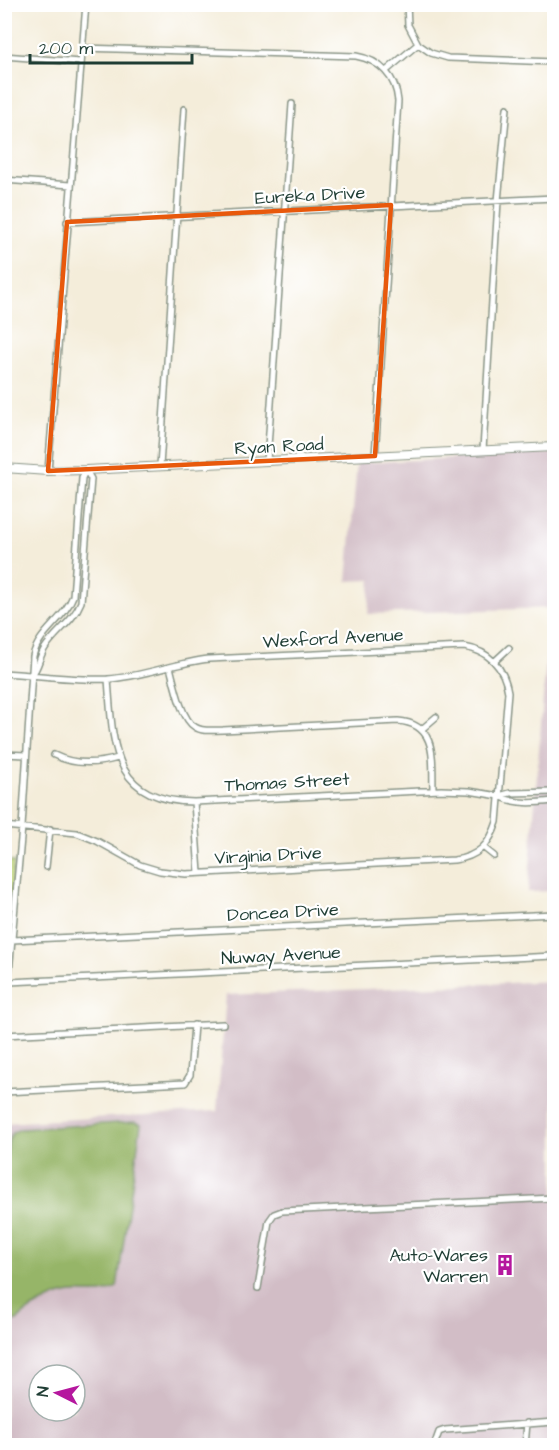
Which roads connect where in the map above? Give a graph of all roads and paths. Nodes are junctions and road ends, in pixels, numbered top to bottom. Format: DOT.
graph roads {
  1 [pos="86,4"];
  2 [pos="407,4"];
  3 [pos="418,44"];
  4 [pos="82,48"];
  5 [pos="4,56"];
  6 [pos="80,62"];
  7 [pos="555,62"];
  8 [pos="386,71"];
  9 [pos="291,104"];
  10 [pos="507,108"];
  11 [pos="184,109"];
  12 [pos="4,180"];
  13 [pos="70,185"];
  14 [pos="555,198"];
  15 [pos="498,201"];
  16 [pos="391,206"];
  17 [pos="284,211"];
  18 [pos="177,217"];
  19 [pos="67,222"];
  20 [pos="555,447"];
  21 [pos="483,450"];
  22 [pos="375,456"];
  23 [pos="267,461"];
  24 [pos="160,466"];
  25 [pos="4,468"];
  26 [pos="86,470"];
  27 [pos="48,471"];
  28 [pos="509,648"];
  29 [pos="495,661"];
  30 [pos="170,667"];
  31 [pos="4,673"];
  32 [pos="32,675"];
  33 [pos="108,679"];
  34 [pos="436,717"];
  35 [pos="422,729"];
  36 [pos="4,753"];
  37 [pos="54,754"];
  38 [pos="26,755"];
  39 [pos="118,758"];
  40 [pos="433,790"];
  41 [pos="555,792"];
  42 [pos="500,796"];
  43 [pos="555,801"];
  44 [pos="194,802"];
  45 [pos="4,826"];
  46 [pos="22,827"];
  47 [pos="50,829"];
  48 [pos="484,848"];
  49 [pos="494,856"];
  50 [pos="46,867"];
  51 [pos="199,873"];
  52 [pos="555,914"];
  53 [pos="12,940"];
  54 [pos="555,956"];
  55 [pos="9,982"];
  56 [pos="223,1024"];
  57 [pos="194,1025"];
  58 [pos="4,1029"];
  59 [pos="4,1035"];
  60 [pos="4,1092"];
  61 [pos="555,1198"];
  62 [pos="258,1288"];
  63 [pos="555,1422"];
  64 [pos="527,1424"];
  65 [pos="434,1446"];
  66 [pos="525,1446"];
  1 -- 4 [label="street"];
  2 -- 3 [label="street"];
  3 -- 7 [label="street"];
  3 -- 8 [label="street"];
  4 -- 6 [label="street"];
  4 -- 8 [label="street"];
  5 -- 6 [label="street"];
  6 -- 13 [label="street"];
  8 -- 16 [label="street"];
  9 -- 17 [label="street"];
  10 -- 15 [label="street"];
  11 -- 18 [label="street"];
  12 -- 13 [label="street"];
  13 -- 19 [label="street"];
  14 -- 15 [label="street, Eureka Drive"];
  15 -- 16 [label="street, Eureka Drive"];
  15 -- 21 [label="street"];
  16 -- 17 [label="street, Eureka Drive"];
  16 -- 22 [label="street"];
  17 -- 18 [label="street, Eureka Drive"];
  17 -- 23 [label="street"];
  18 -- 19 [label="street, Eureka Drive"];
  18 -- 24 [label="street"];
  19 -- 27 [label="street"];
  20 -- 21 [label="main road, Ryan Road"];
  21 -- 22 [label="main road, Ryan Road"];
  22 -- 23 [label="main road, Ryan Road"];
  23 -- 24 [label="main road, Ryan Road"];
  24 -- 26 [label="main road, Ryan Road"];
  25 -- 27 [label="main road, Ryan Road"];
  26 -- 27 [label="main road, Ryan Road"];
  26 -- 32 [label="street"];
  26 -- 32 [label="street"];
  28 -- 29 [label="street"];
  29 -- 30 [label="street, Wexford Avenue"];
  29 -- 42 [label="street"];
  30 -- 33 [label="street, Wexford Avenue"];
  30 -- 35 [label="street"];
  31 -- 32 [label="street, Wexford Avenue"];
  32 -- 33 [label="street, Wexford Avenue"];
  32 -- 38 [label="street"];
  33 -- 39 [label="street, Thomas Street"];
  34 -- 35 [label="street"];
  35 -- 40 [label="street"];
  36 -- 38 [label="street"];
  37 -- 39 [label="street"];
  38 -- 46 [label="street"];
  39 -- 44 [label="street, Thomas Street"];
  40 -- 42 [label="street, Thomas Street"];
  40 -- 44 [label="street, Thomas Street"];
  41 -- 42 [label="street, Thomas Street"];
  42 -- 43 [label="street"];
  42 -- 48 [label="street"];
  44 -- 51 [label="street"];
  45 -- 46 [label="street, Virginia Drive"];
  46 -- 47 [label="street, Virginia Drive"];
  46 -- 53 [label="street"];
  47 -- 50 [label="street"];
  47 -- 51 [label="street, Virginia Drive"];
  48 -- 49 [label="street"];
  48 -- 51 [label="street, Virginia Drive"];
  52 -- 53 [label="street, Doncea Drive"];
  53 -- 55 [label="street"];
  54 -- 55 [label="street, Nuway Avenue"];
  55 -- 58 [label="street"];
  56 -- 57 [label="street"];
  57 -- 59 [label="street"];
  57 -- 60 [label="street"];
  61 -- 62 [label="street"];
  63 -- 64 [label="street"];
  64 -- 65 [label="street"];
  64 -- 66 [label="street"];
}
